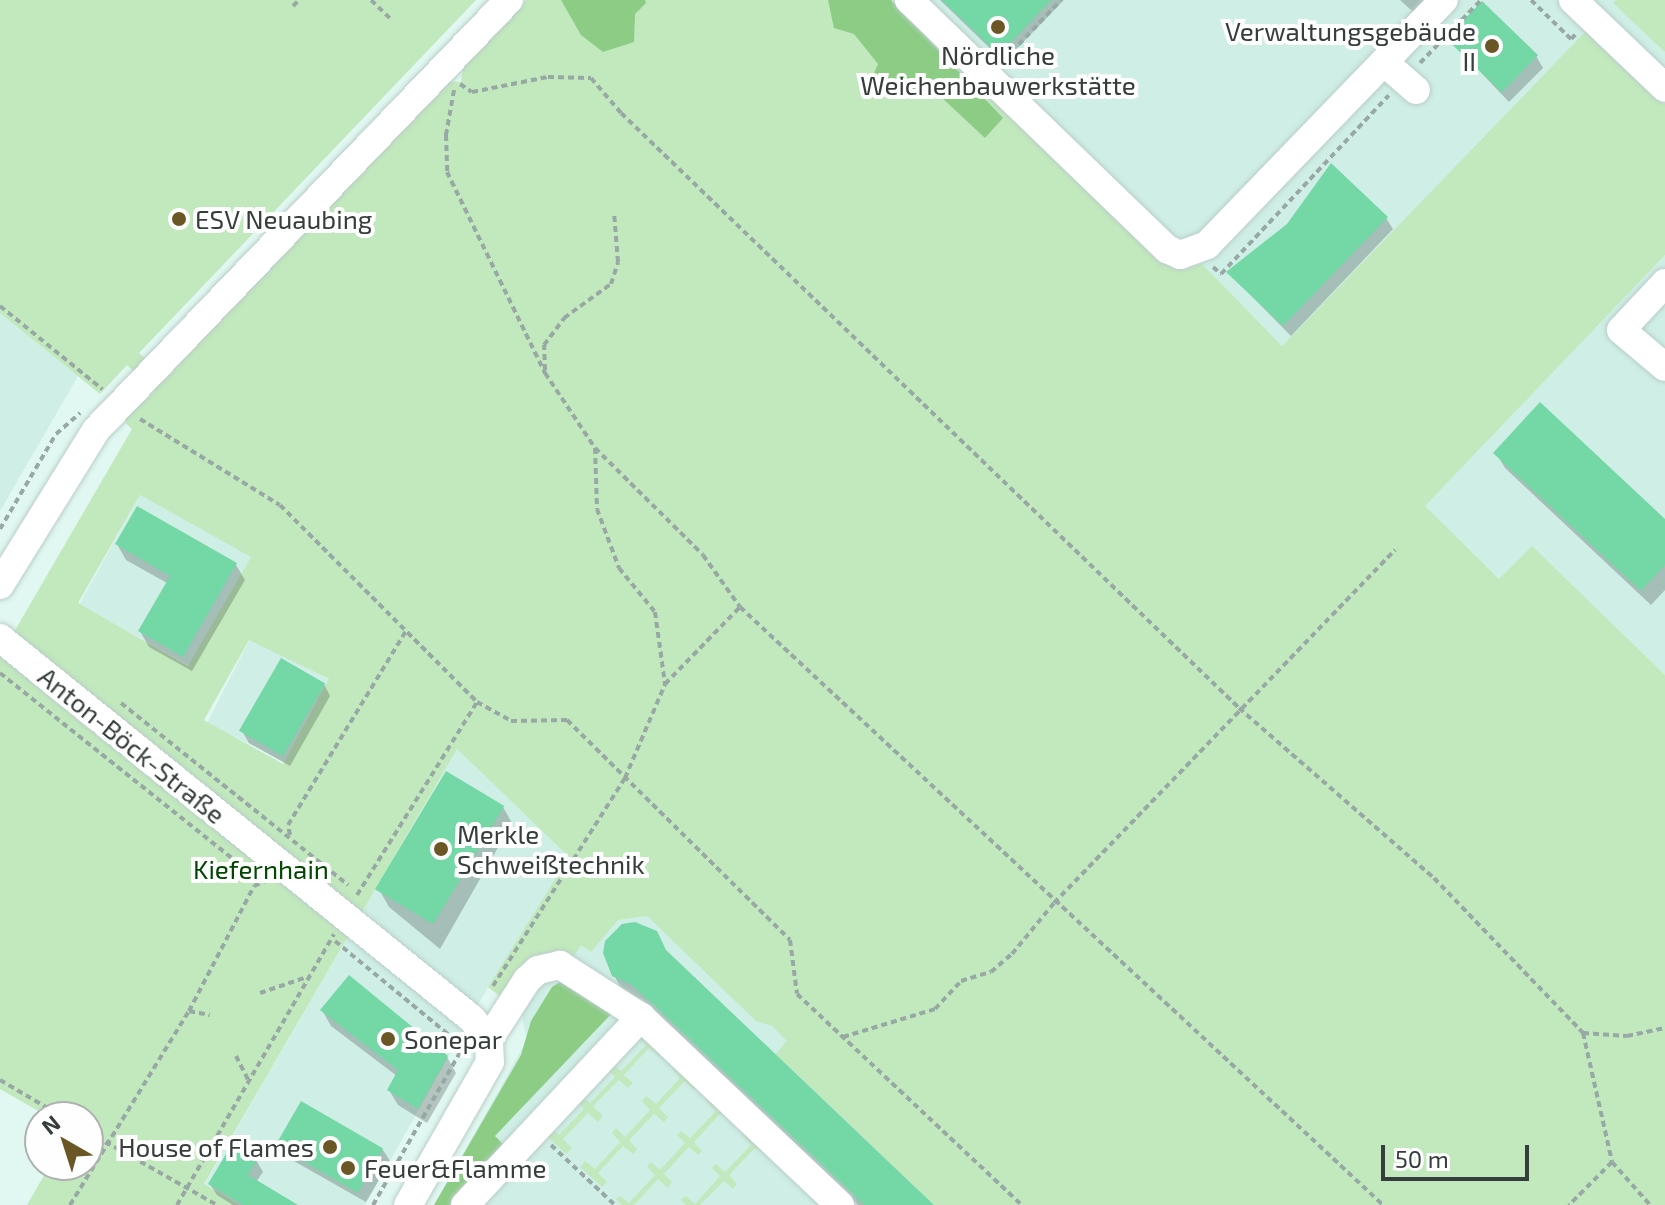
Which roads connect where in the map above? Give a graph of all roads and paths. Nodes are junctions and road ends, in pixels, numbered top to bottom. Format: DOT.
graph roads {
  1 [pos="299,0"];
  2 [pos="371,0"];
  3 [pos="909,0"];
  4 [pos="1061,0"];
  5 [pos="1444,0"];
  6 [pos="1481,0"];
  7 [pos="1573,0"];
  8 [pos="502,2"];
  9 [pos="293,6"];
  10 [pos="392,20"];
  11 [pos="450,75"];
  12 [pos="989,75"];
  13 [pos="1402,77"];
  14 [pos="1665,88"];
  15 [pos="614,212"];
  16 [pos="1196,253"];
  17 [pos="1665,283"];
  18 [pos="0,306"];
  19 [pos="1665,367"];
  20 [pos="545,373"];
  21 [pos="114,399"];
  22 [pos="595,448"];
  23 [pos="1395,550"];
  24 [pos="0,585"];
  25 [pos="740,607"];
  26 [pos="406,631"];
  27 [pos="0,638"];
  28 [pos="0,673"];
  29 [pos="665,684"];
  30 [pos="111,695"];
  31 [pos="477,702"];
  32 [pos="1239,708"];
  33 [pos="625,778"];
  34 [pos="291,837"];
  35 [pos="270,873"];
  36 [pos="275,893"];
  37 [pos="1054,903"];
  38 [pos="370,904"];
  39 [pos="338,920"];
  40 [pos="308,977"];
  41 [pos="260,993"];
  42 [pos="485,997"];
  43 [pos="189,1011"];
  44 [pos="210,1015"];
  45 [pos="641,1017"];
  46 [pos="1665,1028"];
  47 [pos="1583,1033"];
  48 [pos="843,1037"];
  49 [pos="489,1039"];
  50 [pos="236,1056"];
  51 [pos="0,1080"];
  52 [pos="249,1081"];
  53 [pos="36,1101"];
  54 [pos="535,1129"];
  55 [pos="106,1142"];
  56 [pos="1612,1162"];
  57 [pos="186,1187"];
  58 [pos="474,1195"];
  59 [pos="70,1205"];
  60 [pos="177,1205"];
  61 [pos="217,1205"];
  62 [pos="373,1205"];
  63 [pos="408,1205"];
  64 [pos="615,1205"];
  65 [pos="840,1205"];
  66 [pos="1022,1205"];
  67 [pos="1383,1205"];
  68 [pos="1569,1205"];
  69 [pos="1650,1205"];
  1 -- 9 [label="path"];
  2 -- 10 [label="path"];
  3 -- 12 [label="street"];
  4 -- 12 [label="path"];
  5 -- 13 [label="street"];
  6 -- 13 [label="path"];
  7 -- 14 [label="street"];
  8 -- 11 [label="street"];
  11 -- 20 [label="path"];
  11 -- 21 [label="street"];
  11 -- 32 [label="path"];
  12 -- 16 [label="street"];
  13 -- 16 [label="street"];
  13 -- 16 [label="path"];
  15 -- 20 [label="path"];
  17 -- 19 [label="street"];
  18 -- 21 [label="path"];
  20 -- 22 [label="path"];
  21 -- 24 [label="street"];
  21 -- 26 [label="path"];
  22 -- 25 [label="path"];
  22 -- 29 [label="path"];
  23 -- 32 [label="path"];
  25 -- 29 [label="path"];
  25 -- 37 [label="path"];
  26 -- 31 [label="path"];
  26 -- 34 [label="path"];
  27 -- 35 [label="street, Anton-Böck-Straße"];
  28 -- 35 [label="path"];
  29 -- 33 [label="path"];
  30 -- 34 [label="path"];
  31 -- 33 [label="path"];
  31 -- 39 [label="path"];
  32 -- 37 [label="path"];
  32 -- 47 [label="path"];
  33 -- 42 [label="path"];
  33 -- 48 [label="path"];
  34 -- 35 [label="path"];
  34 -- 39 [label="path"];
  35 -- 36 [label="path"];
  35 -- 39 [label="street, Anton-Böck-Straße"];
  35 -- 43 [label="path"];
  37 -- 48 [label="path"];
  37 -- 67 [label="path"];
  38 -- 39 [label="path"];
  39 -- 40 [label="path"];
  39 -- 49 [label="street, Anton-Böck-Straße"];
  39 -- 62 [label="path"];
  40 -- 41 [label="path"];
  40 -- 52 [label="path"];
  43 -- 44 [label="path"];
  43 -- 55 [label="path"];
  45 -- 49 [label="street"];
  45 -- 54 [label="street"];
  45 -- 65 [label="street"];
  46 -- 47 [label="path"];
  47 -- 56 [label="path"];
  48 -- 66 [label="path"];
  49 -- 63 [label="street"];
  50 -- 52 [label="path"];
  51 -- 53 [label="path"];
  52 -- 57 [label="path"];
  54 -- 58 [label="street"];
  54 -- 64 [label="path"];
  55 -- 57 [label="path"];
  55 -- 59 [label="path"];
  56 -- 68 [label="path"];
  56 -- 69 [label="path"];
  57 -- 60 [label="path"];
  57 -- 61 [label="path"];
}
